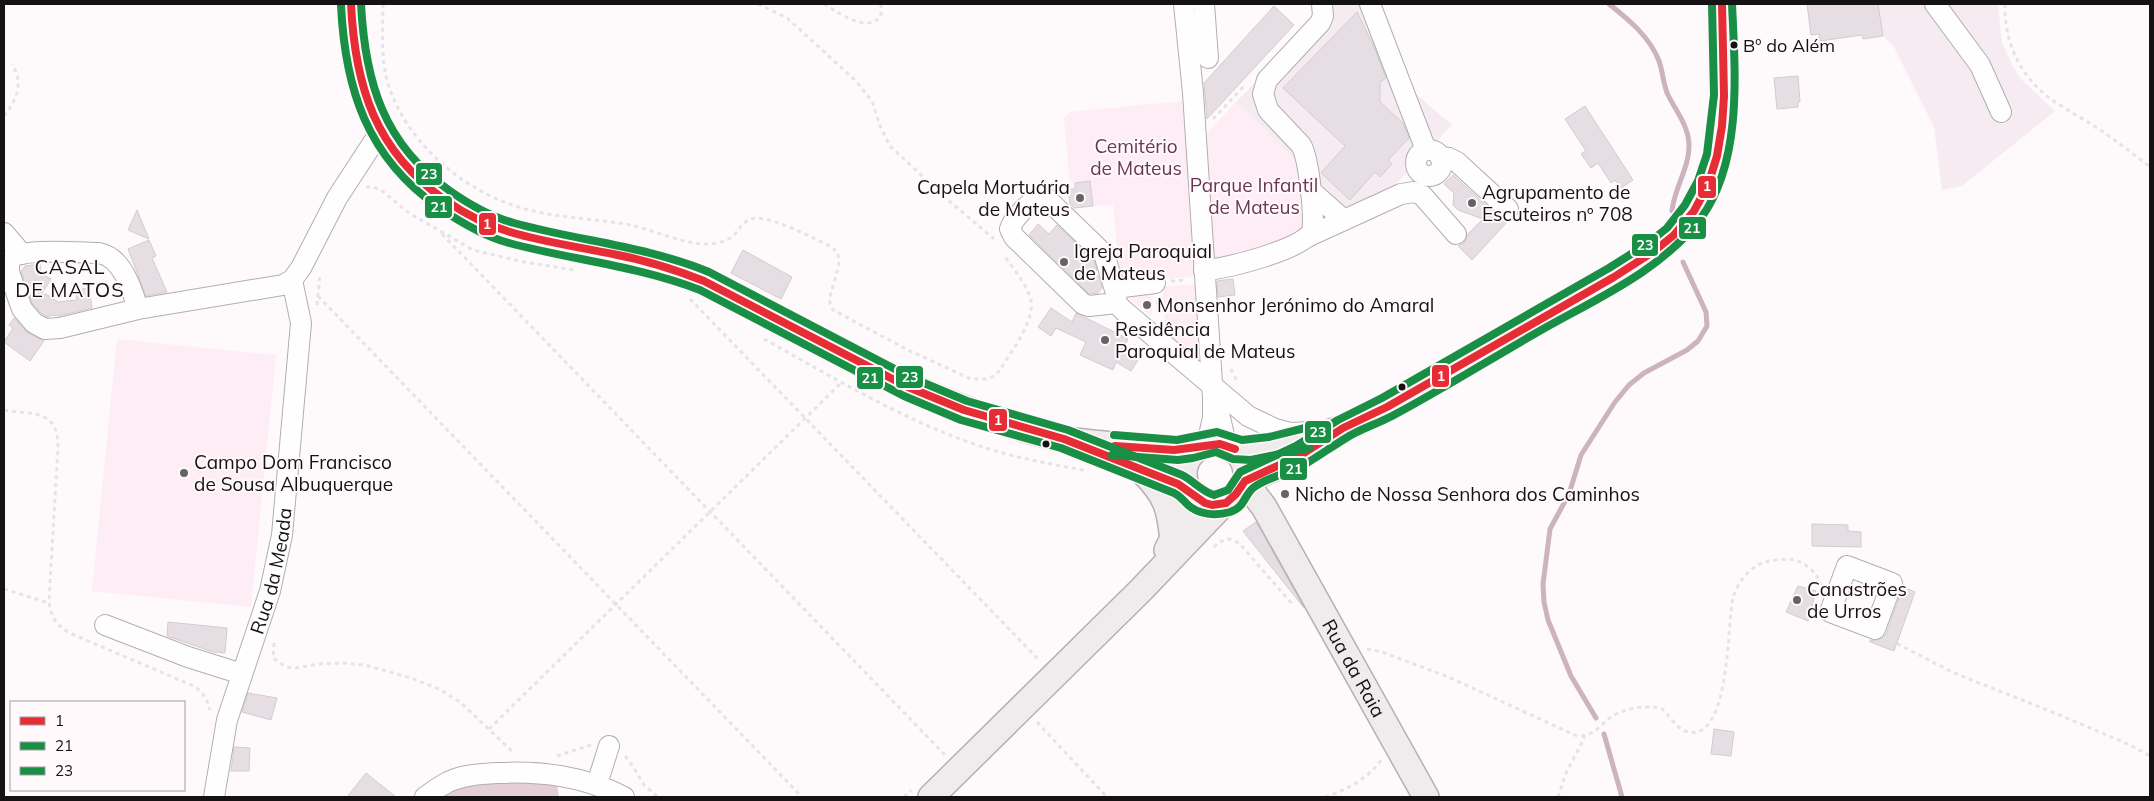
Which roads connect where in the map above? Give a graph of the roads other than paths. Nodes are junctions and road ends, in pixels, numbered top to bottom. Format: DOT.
graph roads {
  1 [pos="350,4"];
  2 [pos="1184,4"];
  3 [pos="1204,4"];
  4 [pos="1322,4"];
  5 [pos="1370,4"];
  6 [pos="1722,4"];
  7 [pos="1935,4"];
  8 [pos="1208,58"];
  9 [pos="2001,112"];
  10 [pos="380,132"];
  11 [pos="1433,154"];
  12 [pos="1418,183"];
  13 [pos="1310,190"];
  14 [pos="1508,209"];
  15 [pos="1344,220"];
  16 [pos="4,233"];
  17 [pos="1456,234"];
  18 [pos="1307,237"];
  19 [pos="22,254"];
  20 [pos="1204,274"];
  21 [pos="292,280"];
  22 [pos="1155,283"];
  23 [pos="1116,298"];
  24 [pos="138,310"];
  25 [pos="1212,385"];
  26 [pos="1329,421"];
  27 [pos="1064,439"];
  28 [pos="1217,446"];
  29 [pos="1293,460"];
  30 [pos="1141,470"];
  31 [pos="1245,482"];
  32 [pos="1191,493"];
  33 [pos="1226,503"];
  34 [pos="1269,518"];
  35 [pos="1173,541"];
  36 [pos="1282,541"];
  37 [pos="1141,590"];
  38 [pos="105,625"];
  39 [pos="242,674"];
  40 [pos="609,746"];
  41 [pos="597,784"];
  42 [pos="924,790"];
  43 [pos="214,797"];
  44 [pos="425,797"];
  45 [pos="624,797"];
  46 [pos="1426,797"];
  1 -- 10 [label="main road"];
  2 -- 20 [label="street"];
  3 -- 8 [label="street"];
  4 -- 13 [label="street"];
  5 -- 11 [label="street"];
  6 -- 26 [label="main road"];
  7 -- 9 [label="street"];
  10 -- 21 [label="street"];
  10 -- 27 [label="main road"];
  11 -- 12 [label="street"];
  11 -- 14 [label="street"];
  12 -- 15 [label="street"];
  12 -- 17 [label="street"];
  13 -- 15 [label="street"];
  13 -- 18 [label="street"];
  15 -- 18 [label="street"];
  16 -- 19 [label="street"];
  18 -- 20 [label="street"];
  19 -- 24 [label="street"];
  19 -- 24 [label="street"];
  20 -- 25 [label="street"];
  21 -- 24 [label="street"];
  21 -- 39 [label="street, Rua da Meada"];
  22 -- 23 [label="street"];
  23 -- 23 [label="street"];
  23 -- 25 [label="street"];
  25 -- 26 [label="street"];
  25 -- 28 [label="street"];
  26 -- 28 [label="main road"];
  26 -- 29 [label="main road"];
  27 -- 28 [label="main road"];
  27 -- 30 [label="main road"];
  28 -- 31 [label="main road"];
  28 -- 32 [label="main road"];
  29 -- 31 [label="main road"];
  29 -- 34 [label="main road"];
  30 -- 32 [label="main road"];
  30 -- 35 [label="main road"];
  31 -- 33 [label="main road"];
  31 -- 34 [label="main road"];
  32 -- 33 [label="main road"];
  32 -- 35 [label="main road"];
  33 -- 36 [label="main road"];
  33 -- 37 [label="main road"];
  34 -- 36 [label="main road"];
  35 -- 37 [label="main road"];
  36 -- 46 [label="main road, Rua da Raia"];
  37 -- 42 [label="main road"];
  38 -- 39 [label="street"];
  39 -- 43 [label="street, Rua da Meada"];
  40 -- 41 [label="street"];
  41 -- 44 [label="street"];
  41 -- 45 [label="street"];
}
